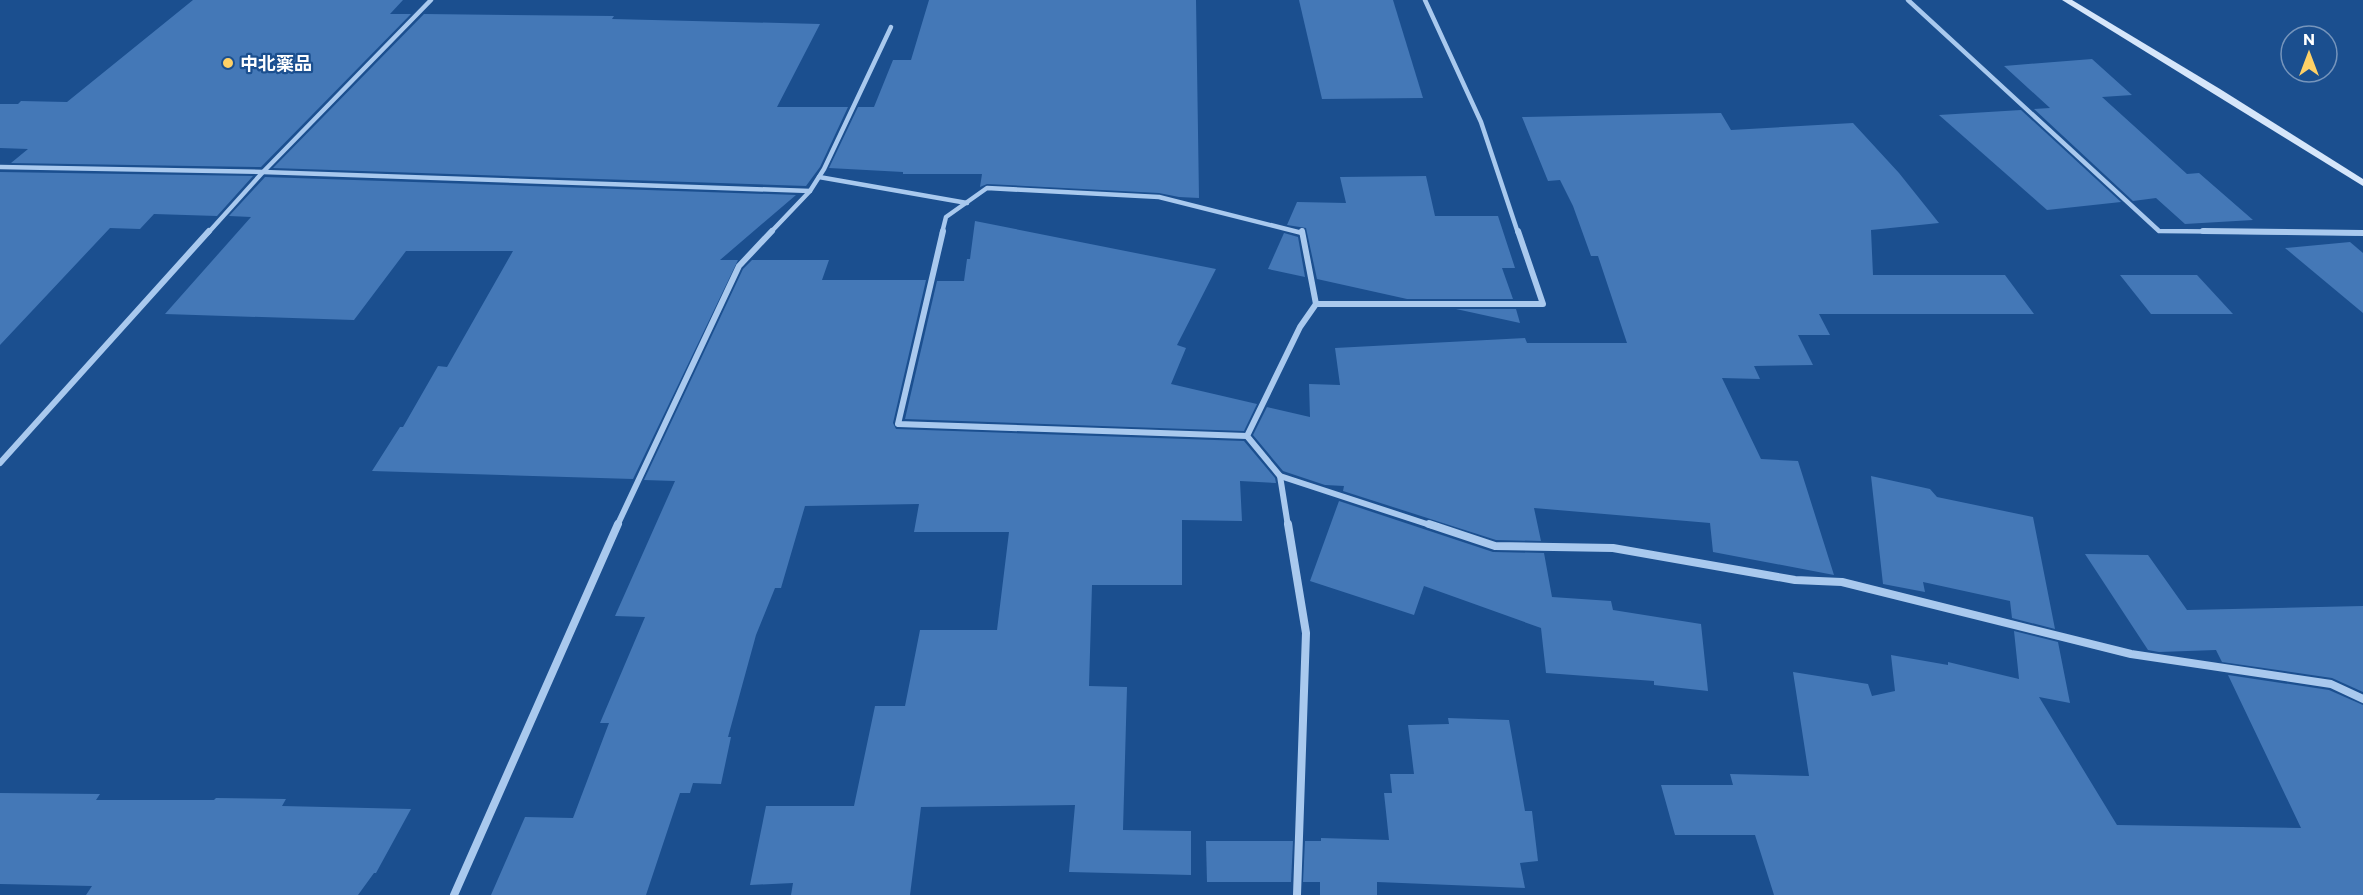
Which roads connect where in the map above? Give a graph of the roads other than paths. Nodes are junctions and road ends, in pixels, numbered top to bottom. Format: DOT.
graph roads {
  1 [pos="431,0"];
  2 [pos="1425,0"];
  3 [pos="1908,0"];
  4 [pos="2066,0"];
  5 [pos="891,27"];
  6 [pos="0,166"];
  7 [pos="263,172"];
  8 [pos="819,177"];
  9 [pos="2363,183"];
  10 [pos="810,191"];
  11 [pos="967,203"];
  12 [pos="2363,233"];
  13 [pos="1316,304"];
  14 [pos="1246,436"];
  15 [pos="0,463"];
  16 [pos="1280,476"];
  17 [pos="2363,699"];
  18 [pos="454,895"];
  19 [pos="1297,895"];
  1 -- 7 [label="street"];
  2 -- 13 [label="street"];
  3 -- 12 [label="street"];
  4 -- 9 [label="street"];
  5 -- 8 [label="street"];
  6 -- 7 [label="street"];
  7 -- 10 [label="street"];
  7 -- 15 [label="street"];
  8 -- 10 [label="street"];
  8 -- 11 [label="street"];
  10 -- 18 [label="street"];
  11 -- 13 [label="street"];
  11 -- 14 [label="street"];
  13 -- 14 [label="street"];
  14 -- 16 [label="street"];
  16 -- 17 [label="street"];
  16 -- 19 [label="street"];
}
